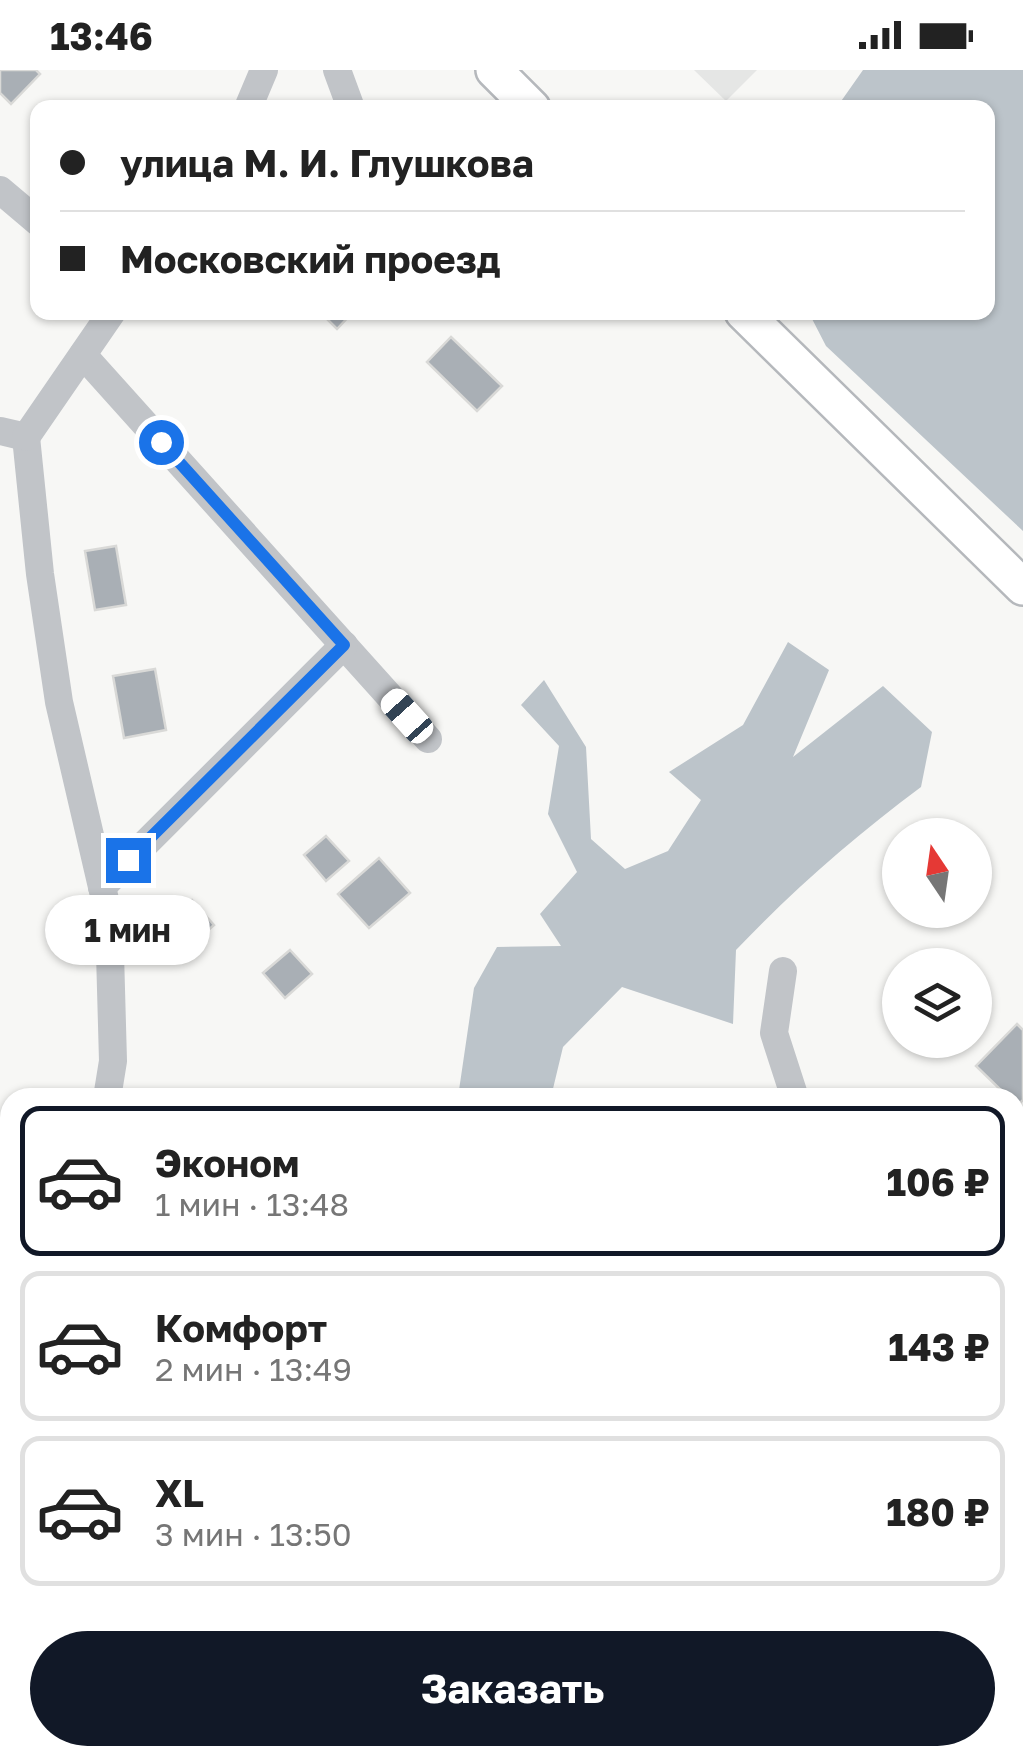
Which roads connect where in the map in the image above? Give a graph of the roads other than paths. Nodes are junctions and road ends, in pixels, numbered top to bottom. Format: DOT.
graph roads {
  1 [pos="264,70"];
  2 [pos="337,70"];
  3 [pos="494,70"];
  4 [pos="251,100"];
  5 [pos="348,100"];
  6 [pos="524,100"];
  7 [pos="0,190"];
  8 [pos="30,215"];
  9 [pos="107,320"];
  10 [pos="752,320"];
  11 [pos="83,355"];
  12 [pos="13,434"];
  13 [pos="1023,587"];
  14 [pos="344,645"];
  15 [pos="428,739"];
  16 [pos="102,887"];
  17 [pos="782,971"];
  18 [pos="108,1088"];
  19 [pos="792,1088"];
  1 -- 4 [label="street"];
  2 -- 5 [label="street"];
  3 -- 6 [label="main road"];
  7 -- 8 [label="street"];
  9 -- 11 [label="street"];
  10 -- 13 [label="main road"];
  11 -- 12 [label="street"];
  11 -- 14 [label="street"];
  12 -- 16 [label="street"];
  14 -- 15 [label="street"];
  14 -- 16 [label="street"];
  16 -- 18 [label="street"];
  17 -- 19 [label="street"];
}
